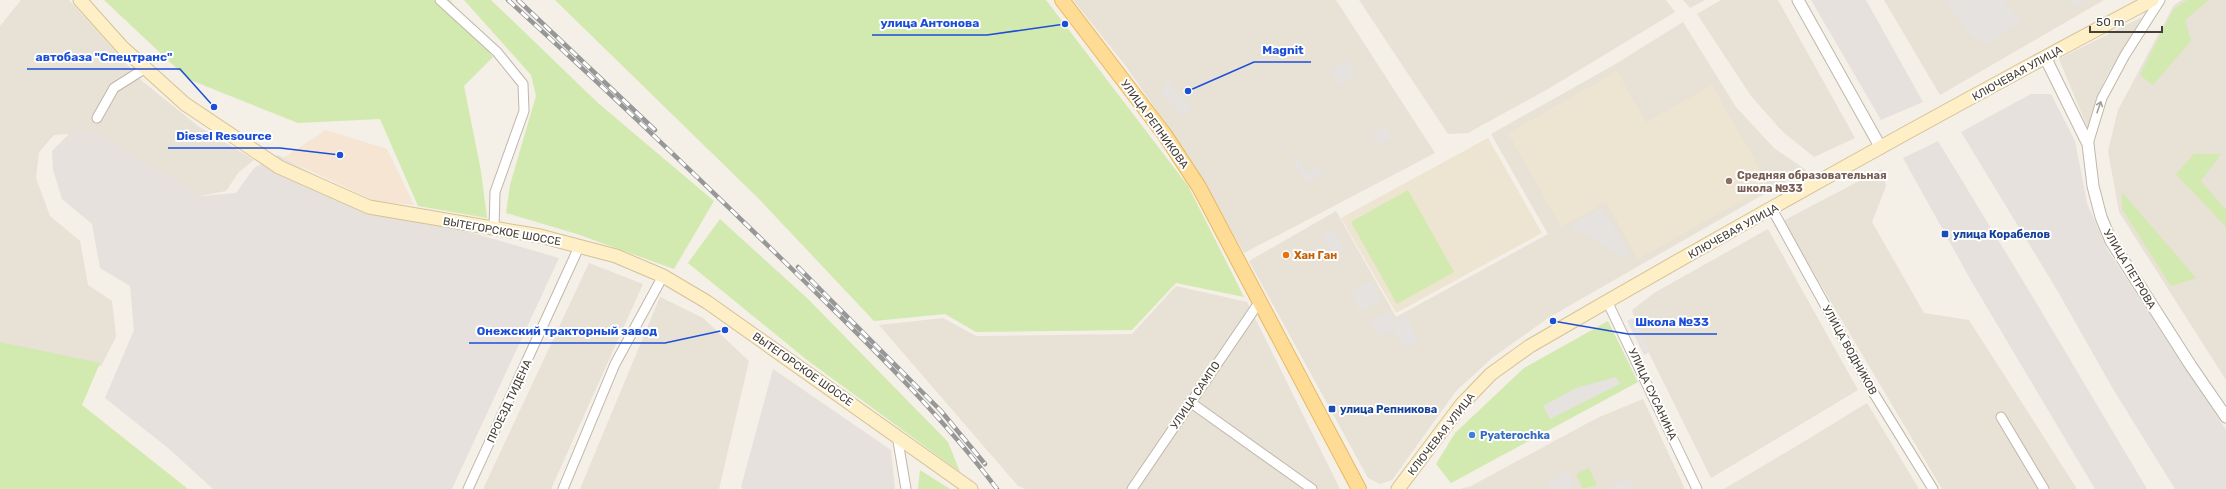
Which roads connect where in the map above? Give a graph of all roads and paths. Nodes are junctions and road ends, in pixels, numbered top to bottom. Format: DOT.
graph roads {
  1 [pos="80,0"];
  2 [pos="440,0"];
  3 [pos="1062,0"];
  4 [pos="1798,0"];
  5 [pos="2152,0"];
  6 [pos="2160,0"];
  7 [pos="2045,57"];
  8 [pos="144,69"];
  9 [pos="97,118"];
  10 [pos="2088,144"];
  11 [pos="1881,148"];
  12 [pos="1772,209"];
  13 [pos="494,229"];
  14 [pos="579,247"];
  15 [pos="663,276"];
  16 [pos="1260,301"];
  17 [pos="1607,301"];
  18 [pos="1190,402"];
  19 [pos="2001,417"];
  20 [pos="2226,417"];
  21 [pos="896,435"];
  22 [pos="468,489"];
  23 [pos="563,489"];
  24 [pos="906,489"];
  25 [pos="971,489"];
  26 [pos="1132,489"];
  27 [pos="1312,489"];
  28 [pos="1359,489"];
  29 [pos="1398,489"];
  30 [pos="1697,489"];
  31 [pos="1933,489"];
  32 [pos="2044,489"];
  1 -- 8 [label="main road, ВЫТЕГОРСКОЕ ШОССЕ"];
  2 -- 13 [label="street"];
  3 -- 16 [label="main road, УЛИЦА РЕПНИКОВА"];
  4 -- 11 [label="street"];
  5 -- 7 [label="main road, КЛЮЧЕВАЯ УЛИЦА"];
  10 -- 6 [label="street, УЛИЦА ПЕТРОВА, one-way"];
  7 -- 10 [label="street"];
  7 -- 11 [label="main road, КЛЮЧЕВАЯ УЛИЦА"];
  8 -- 9 [label="street"];
  8 -- 13 [label="main road, ВЫТЕГОРСКОЕ ШОССЕ"];
  10 -- 20 [label="street, УЛИЦА ПЕТРОВА"];
  11 -- 12 [label="main road, КЛЮЧЕВАЯ УЛИЦА"];
  12 -- 17 [label="main road, КЛЮЧЕВАЯ УЛИЦА"];
  12 -- 31 [label="street, УЛИЦА ВОДНИКОВ"];
  13 -- 14 [label="main road, ВЫТЕГОРСКОЕ ШОССЕ"];
  14 -- 15 [label="main road, ВЫТЕГОРСКОЕ ШОССЕ"];
  14 -- 22 [label="street, ПРОЕЗД ТИДЕНА"];
  15 -- 21 [label="main road, ВЫТЕГОРСКОЕ ШОССЕ"];
  15 -- 23 [label="street"];
  16 -- 18 [label="street, УЛИЦА САМПО"];
  16 -- 28 [label="main road, УЛИЦА РЕПНИКОВА"];
  17 -- 29 [label="main road, КЛЮЧЕВАЯ УЛИЦА"];
  17 -- 30 [label="street, УЛИЦА СУСАНИНА"];
  18 -- 26 [label="street, УЛИЦА САМПО"];
  18 -- 27 [label="street"];
  19 -- 32 [label="street"];
  21 -- 24 [label="street"];
  21 -- 25 [label="main road, ВЫТЕГОРСКОЕ ШОССЕ"];
}
